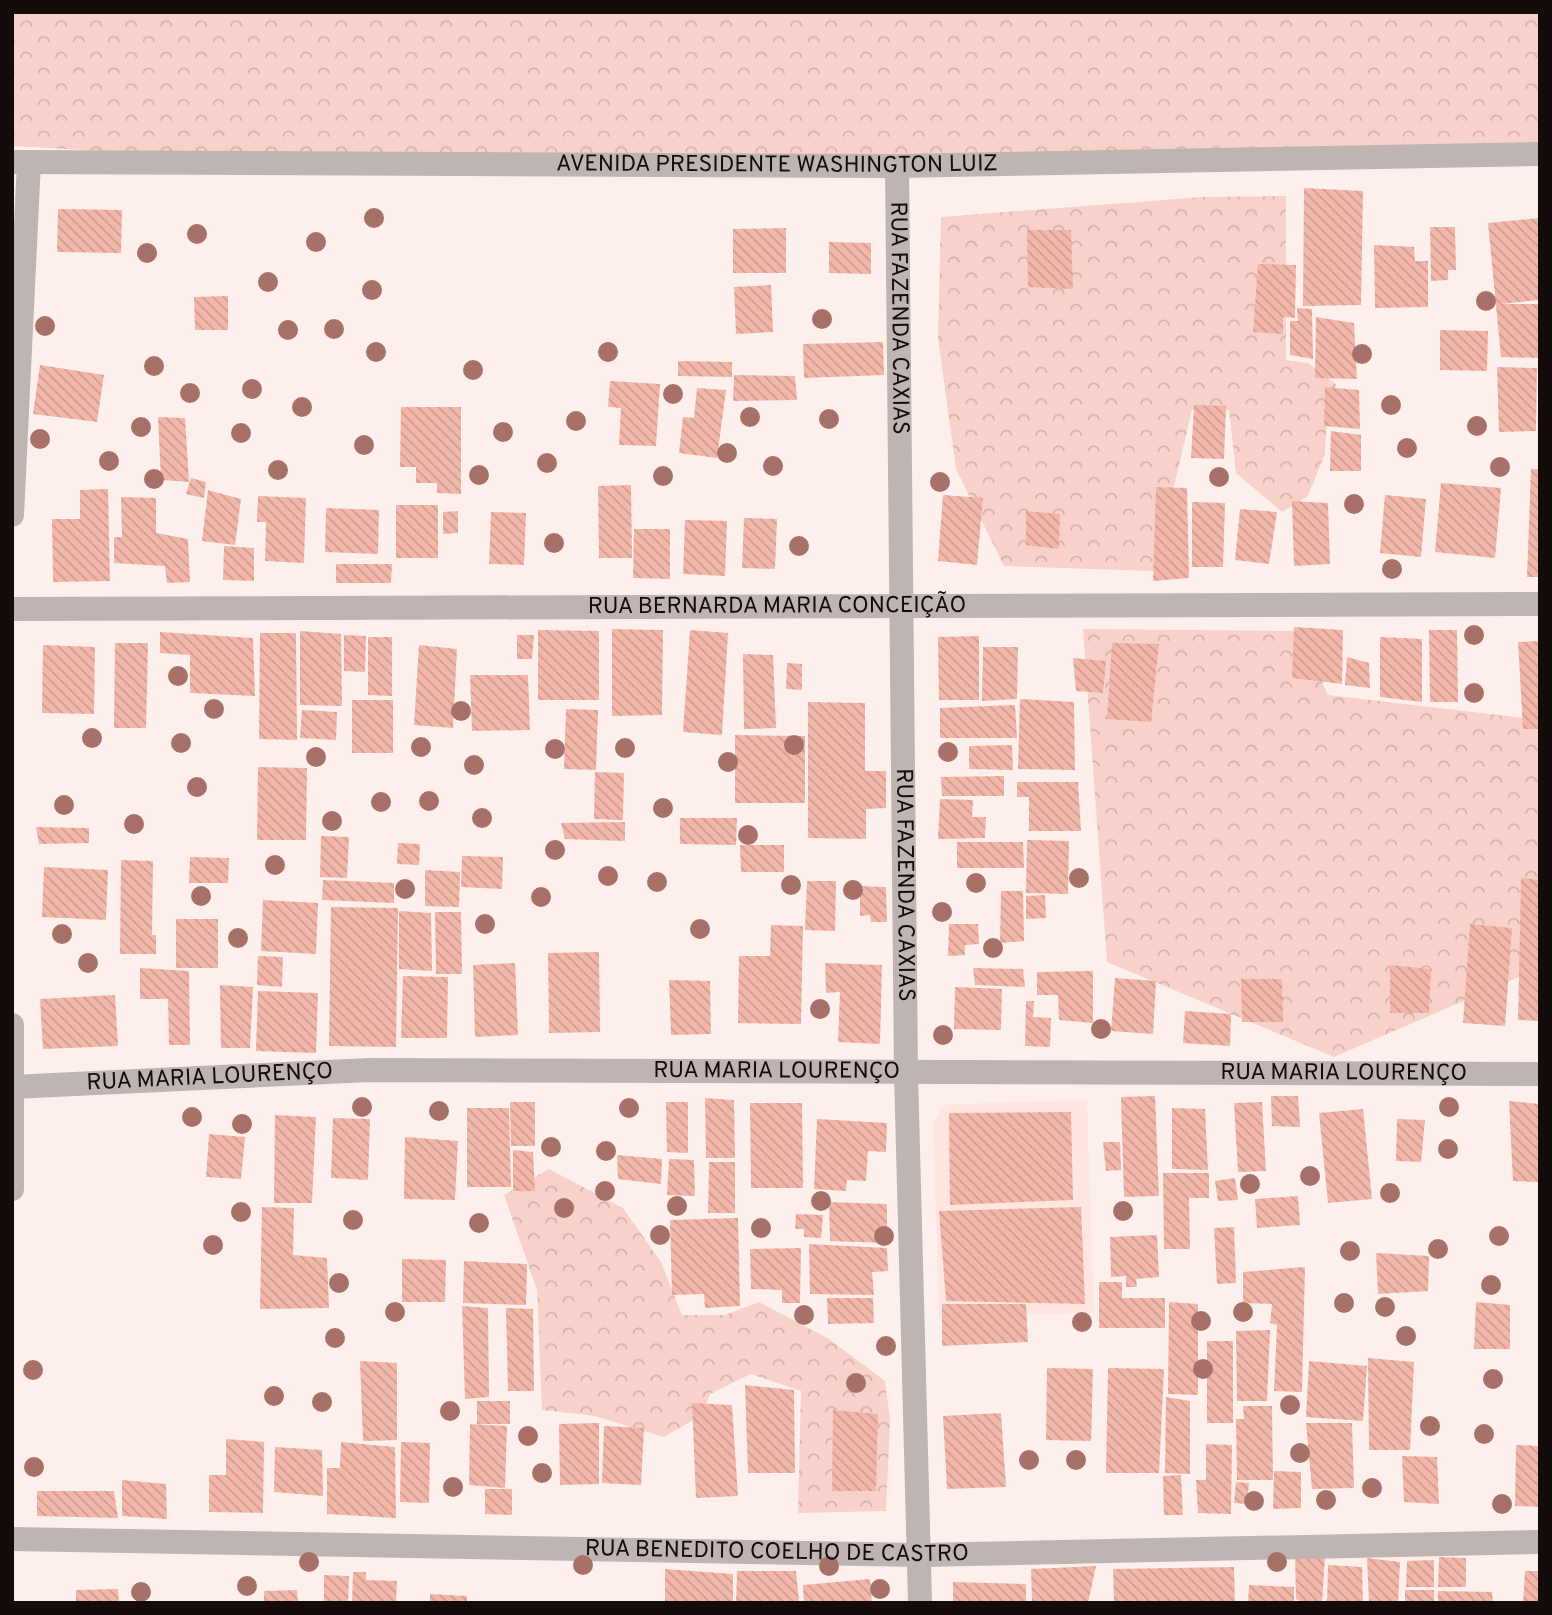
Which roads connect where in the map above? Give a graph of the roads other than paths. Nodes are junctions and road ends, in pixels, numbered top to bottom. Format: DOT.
graph roads {
  1 [pos="1540,154"];
  2 [pos="20,162"];
  3 [pos="897,166"];
  4 [pos="12,515"];
  5 [pos="902,604"];
  6 [pos="1540,604"];
  7 [pos="12,609"];
  8 [pos="12,1025"];
  9 [pos="906,1073"];
  10 [pos="1540,1074"];
  11 [pos="13,1087"];
  12 [pos="12,1189"];
  13 [pos="12,1539"];
  14 [pos="1540,1542"];
  15 [pos="920,1555"];
  16 [pos="920,1603"];
  1 -- 3 [label="street, AVENIDA PRESIDENTE WASHINGTON LUIZ"];
  2 -- 3 [label="street, AVENIDA PRESIDENTE WASHINGTON LUIZ"];
  2 -- 4 [label="street"];
  3 -- 5 [label="street, RUA FAZENDA CAXIAS"];
  5 -- 6 [label="street, RUA BERNARDA MARIA CONCEIÇÃO"];
  5 -- 7 [label="street, RUA BERNARDA MARIA CONCEIÇÃO"];
  5 -- 9 [label="street, RUA FAZENDA CAXIAS"];
  8 -- 11 [label="street"];
  9 -- 10 [label="street, RUA MARIA LOURENÇO"];
  9 -- 11 [label="street, RUA MARIA LOURENÇO"];
  9 -- 15 [label="street, RUA FAZENDA CAXIAS"];
  11 -- 12 [label="street"];
  13 -- 15 [label="street, RUA BENEDITO COELHO DE CASTRO"];
  14 -- 15 [label="street, RUA BENEDITO COELHO DE CASTRO"];
  15 -- 16 [label="street, RUA FAZENDA CAXIAS"];
}
